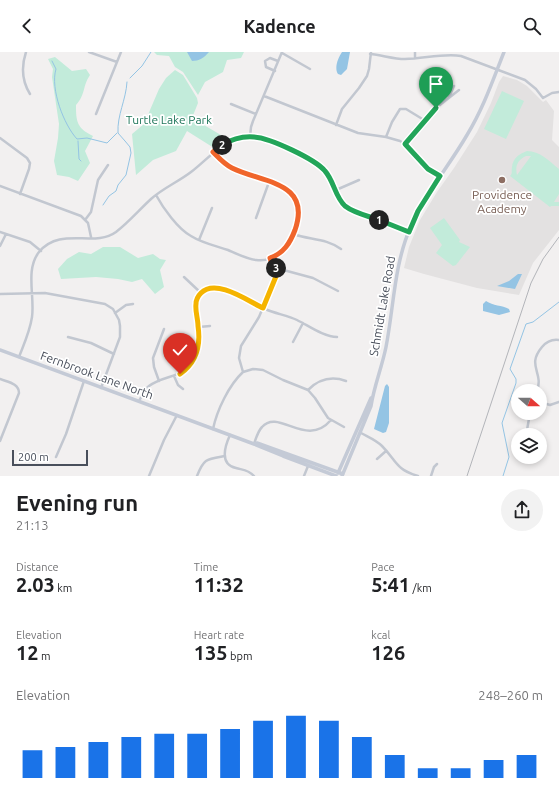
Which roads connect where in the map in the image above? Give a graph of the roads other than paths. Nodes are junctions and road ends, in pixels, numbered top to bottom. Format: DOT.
graph roads {
  1 [pos="26,52"];
  2 [pos="89,52"];
  3 [pos="121,52"];
  4 [pos="282,52"];
  5 [pos="415,52"];
  6 [pos="504,52"];
  7 [pos="370,53"];
  8 [pos="415,58"];
  9 [pos="278,61"];
  10 [pos="117,62"];
  11 [pos="498,69"];
  12 [pos="310,70"];
  13 [pos="274,71"];
  14 [pos="454,86"];
  15 [pos="459,90"];
  16 [pos="559,92"];
  17 [pos="30,94"];
  18 [pos="264,96"];
  19 [pos="449,97"];
  20 [pos="231,104"];
  21 [pos="96,114"];
  22 [pos="256,114"];
  23 [pos="424,120"];
  24 [pos="336,125"];
  25 [pos="250,137"];
  26 [pos="386,137"];
  27 [pos="0,138"];
  28 [pos="405,144"];
  29 [pos="213,152"];
  30 [pos="108,165"];
  31 [pos="440,176"];
  32 [pos="359,180"];
  33 [pos="269,182"];
  34 [pos="0,186"];
  35 [pos="336,190"];
  36 [pos="20,194"];
  37 [pos="156,195"];
  38 [pos="212,208"];
  39 [pos="256,218"];
  40 [pos="85,220"];
  41 [pos="0,232"];
  42 [pos="409,232"];
  43 [pos="6,234"];
  44 [pos="293,234"];
  45 [pos="91,238"];
  46 [pos="199,240"];
  47 [pos="0,246"];
  48 [pos="342,249"];
  49 [pos="41,251"];
  50 [pos="270,258"];
  51 [pos="279,269"];
  52 [pos="184,277"];
  53 [pos="338,291"];
  54 [pos="33,293"];
  55 [pos="202,293"];
  56 [pos="0,294"];
  57 [pos="133,304"];
  58 [pos="263,308"];
  59 [pos="115,313"];
  60 [pos="303,322"];
  61 [pos="210,326"];
  62 [pos="199,327"];
  63 [pos="164,329"];
  64 [pos="68,337"];
  65 [pos="337,337"];
  66 [pos="559,340"];
  67 [pos="293,342"];
  68 [pos="0,350"];
  69 [pos="114,354"];
  70 [pos="18,357"];
  71 [pos="243,372"];
  72 [pos="174,376"];
  73 [pos="0,379"];
  74 [pos="84,381"];
  75 [pos="158,381"];
  76 [pos="346,381"];
  77 [pos="539,384"];
  78 [pos="101,388"];
  79 [pos="183,389"];
  80 [pos="308,390"];
  81 [pos="372,396"];
  82 [pos="139,401"];
  83 [pos="559,402"];
  84 [pos="547,404"];
  85 [pos="177,415"];
  86 [pos="265,418"];
  87 [pos="331,420"];
  88 [pos="268,423"];
  89 [pos="344,427"];
  90 [pos="213,429"];
  91 [pos="360,433"];
  92 [pos="230,435"];
  93 [pos="0,441"];
  94 [pos="254,444"];
  95 [pos="386,451"];
  96 [pos="225,456"];
  97 [pos="56,457"];
  98 [pos="377,459"];
  99 [pos="437,464"];
  100 [pos="308,466"];
  101 [pos="337,475"];
  102 [pos="344,475"];
  103 [pos="149,476"];
  104 [pos="197,476"];
  105 [pos="254,476"];
  106 [pos="304,476"];
  107 [pos="418,476"];
  108 [pos="431,476"];
  1 -- 17 [label="street"];
  2 -- 10 [label="street"];
  3 -- 10 [label="street"];
  4 -- 9 [label="street"];
  4 -- 12 [label="street"];
  5 -- 8 [label="street"];
  6 -- 11 [label="street, Schmidt Lake Road"];
  7 -- 8 [label="street"];
  7 -- 24 [label="street"];
  8 -- 11 [label="street"];
  9 -- 13 [label="street"];
  9 -- 13 [label="street"];
  10 -- 21 [label="street"];
  11 -- 16 [label="street"];
  11 -- 31 [label="street, Schmidt Lake Road"];
  13 -- 18 [label="street"];
  14 -- 19 [label="street"];
  15 -- 19 [label="street"];
  18 -- 22 [label="street"];
  18 -- 24 [label="street"];
  19 -- 23 [label="street"];
  20 -- 22 [label="street"];
  22 -- 25 [label="street"];
  23 -- 26 [label="street"];
  23 -- 28 [label="street"];
  24 -- 26 [label="street"];
  25 -- 29 [label="street"];
  25 -- 35 [label="street"];
  26 -- 28 [label="street"];
  27 -- 36 [label="street"];
  28 -- 31 [label="street"];
  29 -- 33 [label="street"];
  29 -- 37 [label="street"];
  30 -- 40 [label="street"];
  31 -- 42 [label="street, Schmidt Lake Road"];
  32 -- 35 [label="street"];
  33 -- 39 [label="street"];
  33 -- 44 [label="street"];
  34 -- 36 [label="street"];
  35 -- 42 [label="street"];
  36 -- 40 [label="street"];
  37 -- 45 [label="street"];
  37 -- 46 [label="street"];
  38 -- 46 [label="street"];
  40 -- 45 [label="street"];
  41 -- 43 [label="street"];
  42 -- 81 [label="street, Schmidt Lake Road"];
  43 -- 47 [label="street"];
  43 -- 49 [label="street"];
  44 -- 48 [label="street"];
  44 -- 50 [label="street"];
  45 -- 49 [label="street"];
  46 -- 50 [label="street"];
  49 -- 54 [label="street"];
  50 -- 51 [label="street"];
  51 -- 53 [label="street"];
  51 -- 58 [label="street"];
  52 -- 55 [label="street"];
  54 -- 56 [label="street"];
  54 -- 59 [label="street"];
  54 -- 70 [label="street"];
  55 -- 58 [label="street"];
  55 -- 62 [label="street"];
  57 -- 59 [label="street"];
  58 -- 60 [label="street"];
  58 -- 71 [label="street"];
  59 -- 69 [label="street"];
  60 -- 65 [label="street"];
  60 -- 67 [label="street"];
  61 -- 62 [label="street"];
  62 -- 72 [label="street"];
  63 -- 75 [label="street"];
  64 -- 69 [label="street"];
  66 -- 77 [label="street"];
  68 -- 70 [label="street, Fernbrook Lane North"];
  69 -- 78 [label="street"];
  70 -- 74 [label="street, Fernbrook Lane North"];
  71 -- 80 [label="street"];
  71 -- 90 [label="street"];
  72 -- 75 [label="street"];
  72 -- 79 [label="street"];
  73 -- 93 [label="street"];
  74 -- 78 [label="street, Fernbrook Lane North"];
  74 -- 97 [label="street"];
  75 -- 82 [label="street"];
  76 -- 80 [label="street"];
  78 -- 82 [label="street, Fernbrook Lane North"];
  80 -- 87 [label="street"];
  81 -- 91 [label="street, Schmidt Lake Road"];
  81 -- 101 [label="street, Schmidt Lake Road"];
  82 -- 85 [label="street, Fernbrook Lane North"];
  83 -- 84 [label="street"];
  85 -- 90 [label="street, Fernbrook Lane North"];
  85 -- 103 [label="street"];
  86 -- 88 [label="street"];
  87 -- 88 [label="street"];
  87 -- 89 [label="street"];
  88 -- 94 [label="street"];
  90 -- 92 [label="street, Fernbrook Lane North"];
  91 -- 95 [label="street"];
  91 -- 102 [label="street, Schmidt Lake Road"];
  92 -- 94 [label="street, Fernbrook Lane North"];
  92 -- 96 [label="street"];
  94 -- 100 [label="street, Fernbrook Lane North"];
  94 -- 101 [label="street, Fernbrook Lane North"];
  95 -- 98 [label="street"];
  95 -- 107 [label="street"];
  96 -- 104 [label="street"];
  96 -- 105 [label="street"];
  99 -- 108 [label="street"];
  100 -- 101 [label="street, Fernbrook Lane North"];
  100 -- 106 [label="street"];
  101 -- 102 [label="street, Fernbrook Lane North"];
}
